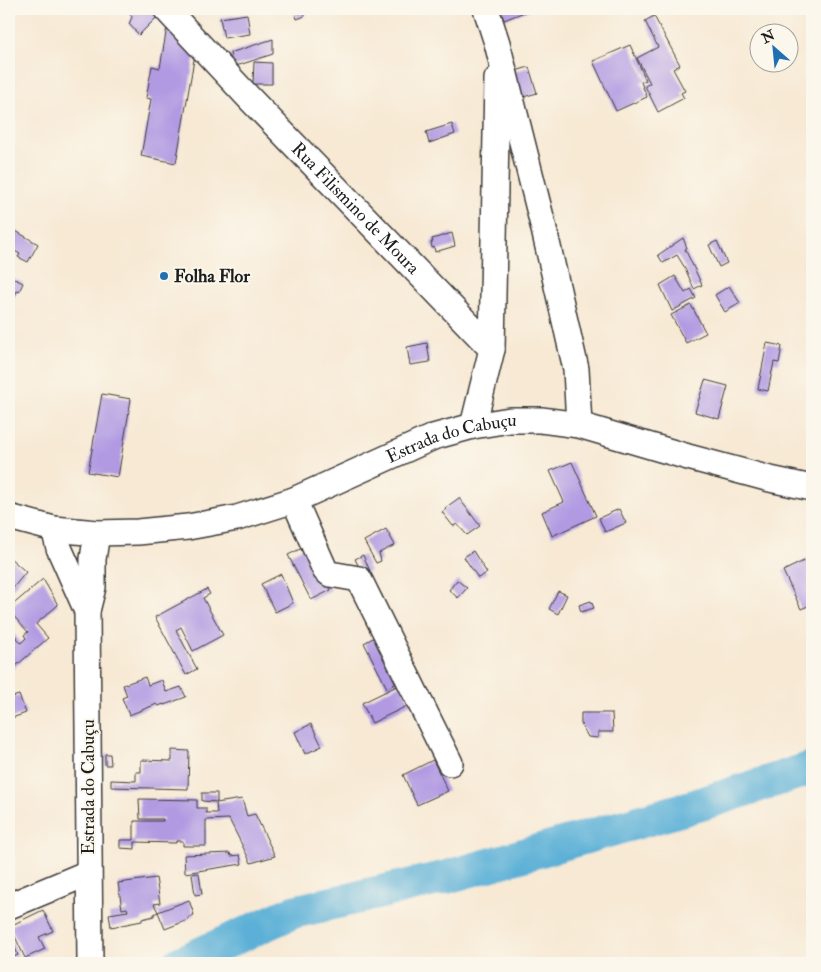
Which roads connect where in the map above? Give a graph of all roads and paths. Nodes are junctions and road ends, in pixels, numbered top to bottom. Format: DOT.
graph roads {
  1 [pos="166,9"];
  2 [pos="486,9"];
  3 [pos="497,43"];
  4 [pos="492,349"];
  5 [pos="579,425"];
  6 [pos="474,426"];
  7 [pos="812,488"];
  8 [pos="294,500"];
  9 [pos="9,517"];
  10 [pos="54,529"];
  11 [pos="97,533"];
  12 [pos="87,611"];
  13 [pos="450,763"];
  14 [pos="88,873"];
  15 [pos="9,906"];
  16 [pos="90,963"];
  1 -- 4 [label="street, Rua Filismino de Moura"];
  2 -- 3 [label="street"];
  3 -- 4 [label="street"];
  3 -- 5 [label="street"];
  4 -- 6 [label="street"];
  5 -- 6 [label="street, Estrada do Cabuçu"];
  5 -- 7 [label="street, Estrada do Cabuçu"];
  6 -- 8 [label="street, Estrada do Cabuçu"];
  8 -- 11 [label="street, Estrada do Cabuçu"];
  8 -- 13 [label="street"];
  9 -- 10 [label="street, Estrada do Cabuçu"];
  10 -- 11 [label="street, Estrada do Cabuçu"];
  10 -- 12 [label="street, Estrada do Cabuçu"];
  11 -- 12 [label="street, Estrada do Cabuçu"];
  12 -- 14 [label="street, Estrada do Cabuçu"];
  14 -- 15 [label="street"];
  14 -- 16 [label="street, Estrada do Cabuçu"];
}
